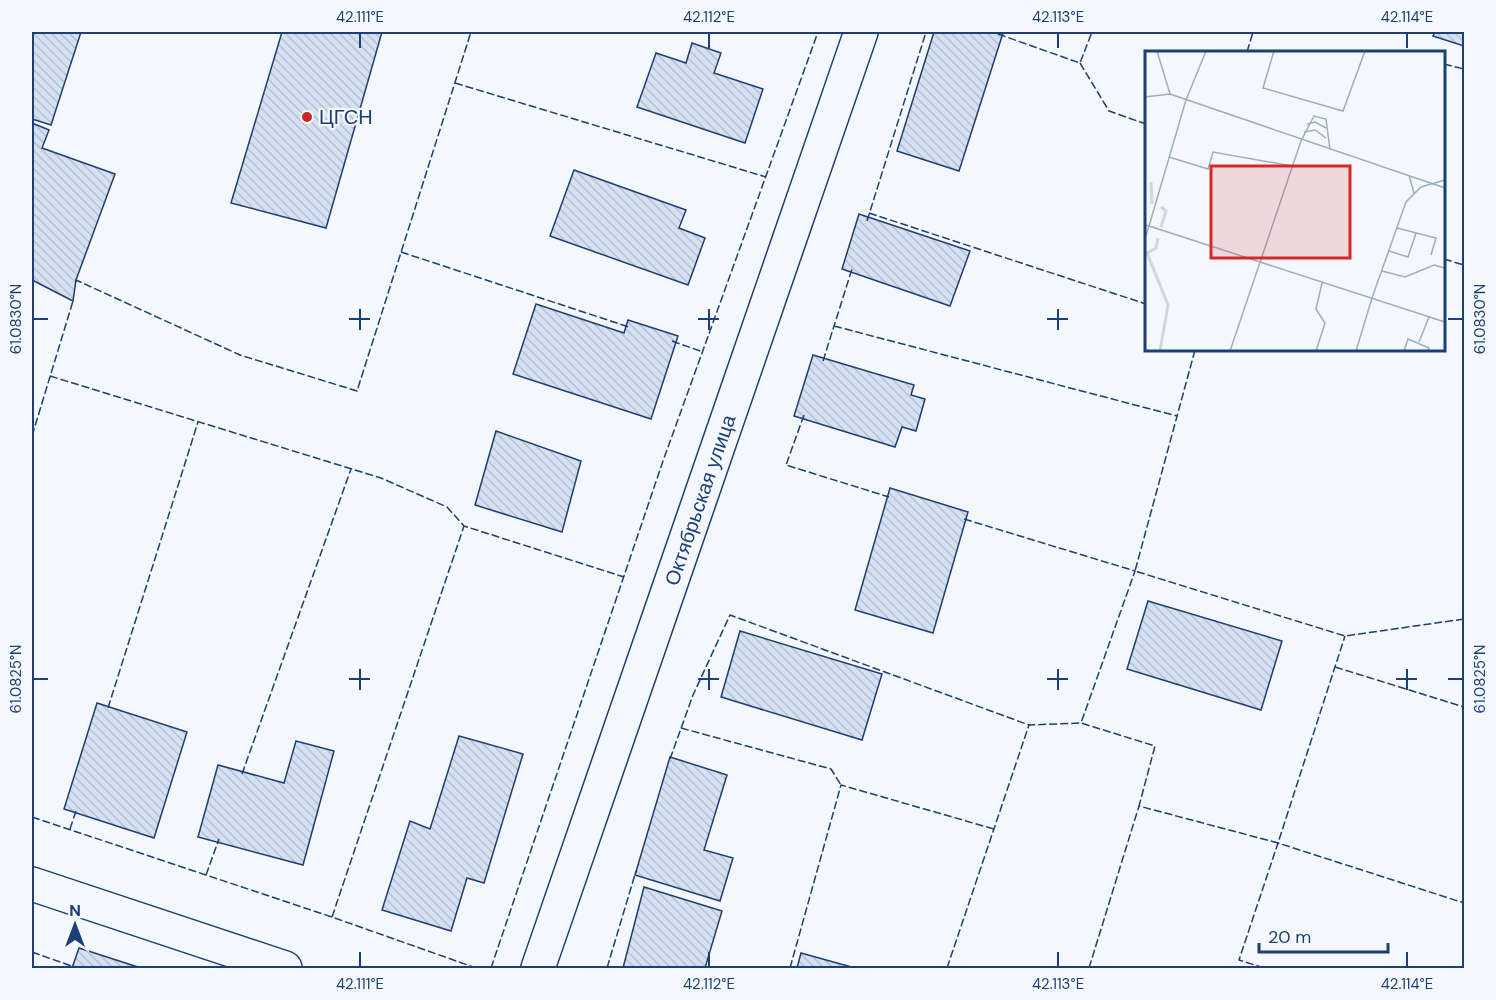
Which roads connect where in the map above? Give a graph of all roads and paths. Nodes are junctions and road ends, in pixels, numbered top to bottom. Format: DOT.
graph roads {
  1 [pos="861,32"];
  2 [pos="32,884"];
  3 [pos="285,969"];
  4 [pos="538,969"];
  1 -- 4 [label="street, Октябрьская улица"];
  2 -- 3 [label="street"];
}
